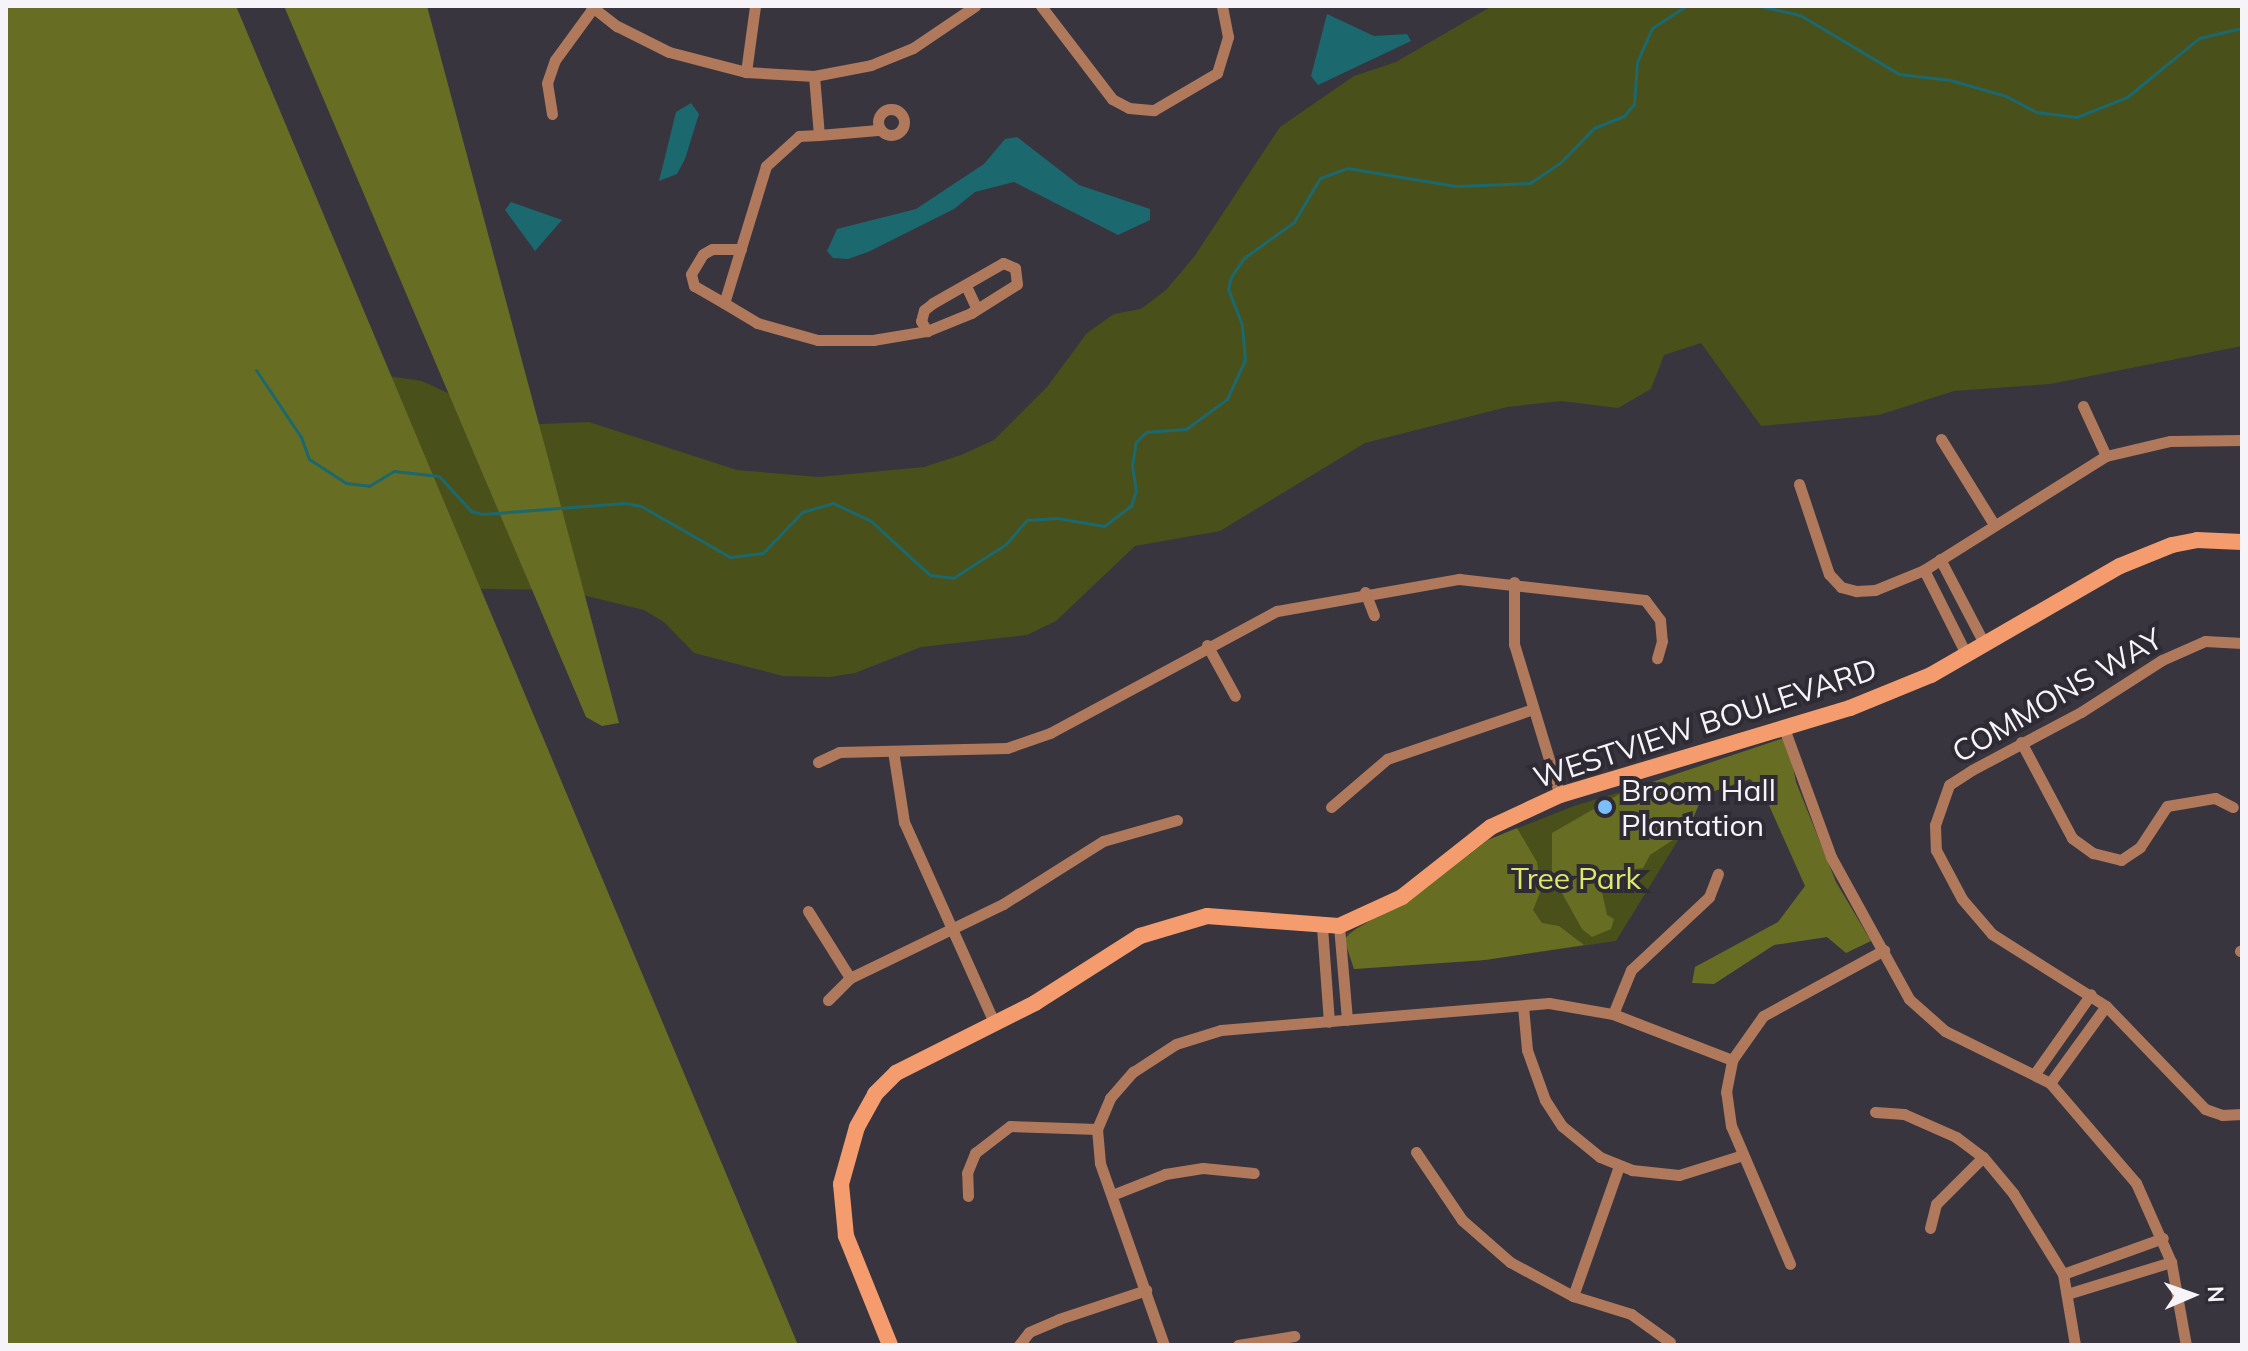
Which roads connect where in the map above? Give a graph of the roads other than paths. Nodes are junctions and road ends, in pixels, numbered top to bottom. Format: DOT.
graph roads {
  1 [pos="755,6"];
  2 [pos="1041,6"];
  3 [pos="1222,6"];
  4 [pos="592,7"];
  5 [pos="973,7"];
  6 [pos="746,72"];
  7 [pos="814,76"];
  8 [pos="552,114"];
  9 [pos="878,130"];
  10 [pos="819,135"];
  11 [pos="741,249"];
  12 [pos="967,288"];
  13 [pos="724,303"];
  14 [pos="977,309"];
  15 [pos="927,331"];
  16 [pos="2083,406"];
  17 [pos="1941,439"];
  18 [pos="2242,440"];
  19 [pos="2106,456"];
  20 [pos="1799,484"];
  21 [pos="1993,523"];
  22 [pos="2242,542"];
  23 [pos="1940,559"];
  24 [pos="1924,570"];
  25 [pos="1514,582"];
  26 [pos="1365,592"];
  27 [pos="1374,615"];
  28 [pos="2242,643"];
  29 [pos="1207,645"];
  30 [pos="1985,645"];
  31 [pos="1966,654"];
  32 [pos="1657,658"];
  33 [pos="1235,696"];
  34 [pos="1533,709"];
  35 [pos="1785,731"];
  36 [pos="2021,742"];
  37 [pos="893,751"];
  38 [pos="818,762"];
  39 [pos="1560,795"];
  40 [pos="1331,807"];
  41 [pos="2233,807"];
  42 [pos="1177,820"];
  43 [pos="1718,874"];
  44 [pos="808,911"];
  45 [pos="1330,927"];
  46 [pos="952,932"];
  47 [pos="1884,950"];
  48 [pos="850,978"];
  49 [pos="2091,994"];
  50 [pos="828,1000"];
  51 [pos="1523,1006"];
  52 [pos="2106,1006"];
  53 [pos="1613,1014"];
  54 [pos="993,1020"];
  55 [pos="1347,1020"];
  56 [pos="1329,1022"];
  57 [pos="1732,1060"];
  58 [pos="2036,1072"];
  59 [pos="2050,1083"];
  60 [pos="1875,1112"];
  61 [pos="2242,1114"];
  62 [pos="1097,1129"];
  63 [pos="1416,1152"];
  64 [pos="1743,1155"];
  65 [pos="1983,1157"];
  66 [pos="1619,1166"];
  67 [pos="1254,1173"];
  68 [pos="1112,1195"];
  69 [pos="968,1196"];
  70 [pos="1930,1228"];
  71 [pos="2163,1238"];
  72 [pos="2171,1262"];
  73 [pos="1790,1264"];
  74 [pos="2063,1274"];
  75 [pos="1146,1290"];
  76 [pos="2067,1294"];
  77 [pos="1573,1296"];
  78 [pos="1294,1336"];
  79 [pos="1670,1342"];
  80 [pos="890,1345"];
  81 [pos="1019,1345"];
  82 [pos="1164,1345"];
  83 [pos="1238,1345"];
  84 [pos="2075,1345"];
  85 [pos="2186,1345"];
  1 -- 6 [label="street"];
  2 -- 3 [label="street"];
  4 -- 6 [label="street"];
  4 -- 8 [label="street"];
  5 -- 7 [label="street"];
  6 -- 7 [label="street"];
  7 -- 10 [label="street"];
  9 -- 10 [label="street"];
  10 -- 11 [label="street"];
  11 -- 13 [label="street"];
  11 -- 13 [label="street"];
  12 -- 14 [label="street"];
  12 -- 14 [label="street"];
  12 -- 15 [label="street"];
  13 -- 15 [label="street"];
  14 -- 15 [label="street"];
  16 -- 19 [label="street"];
  17 -- 21 [label="street"];
  18 -- 19 [label="street"];
  19 -- 21 [label="street"];
  20 -- 24 [label="street"];
  21 -- 23 [label="street"];
  22 -- 30 [label="street, WESTVIEW BOULEVARD"];
  23 -- 24 [label="street"];
  23 -- 30 [label="street"];
  24 -- 31 [label="street"];
  25 -- 26 [label="street"];
  25 -- 32 [label="street"];
  25 -- 34 [label="street"];
  26 -- 27 [label="street"];
  26 -- 29 [label="street"];
  28 -- 36 [label="street, COMMONS WAY"];
  29 -- 33 [label="street"];
  29 -- 37 [label="street"];
  30 -- 31 [label="street, WESTVIEW BOULEVARD"];
  31 -- 35 [label="street, WESTVIEW BOULEVARD"];
  34 -- 39 [label="street"];
  34 -- 40 [label="street"];
  35 -- 39 [label="street, WESTVIEW BOULEVARD"];
  35 -- 47 [label="street"];
  36 -- 41 [label="street"];
  36 -- 49 [label="street, COMMONS WAY"];
  37 -- 38 [label="street"];
  37 -- 46 [label="street"];
  39 -- 45 [label="street, WESTVIEW BOULEVARD"];
  42 -- 46 [label="street"];
  43 -- 53 [label="street"];
  44 -- 48 [label="street"];
  45 -- 54 [label="street"];
  45 -- 55 [label="street"];
  45 -- 56 [label="street"];
  46 -- 48 [label="street"];
  46 -- 54 [label="street"];
  47 -- 57 [label="street"];
  47 -- 58 [label="street"];
  48 -- 50 [label="street"];
  49 -- 52 [label="street, COMMONS WAY"];
  49 -- 58 [label="street"];
  51 -- 53 [label="street"];
  51 -- 55 [label="street"];
  51 -- 66 [label="street"];
  52 -- 59 [label="street"];
  52 -- 61 [label="street, COMMONS WAY"];
  53 -- 57 [label="street"];
  54 -- 80 [label="street"];
  55 -- 56 [label="street"];
  56 -- 62 [label="street"];
  57 -- 64 [label="street"];
  58 -- 59 [label="street"];
  59 -- 71 [label="street"];
  60 -- 65 [label="street"];
  62 -- 68 [label="street"];
  62 -- 69 [label="street"];
  63 -- 77 [label="street"];
  64 -- 66 [label="street"];
  64 -- 73 [label="street"];
  65 -- 70 [label="street"];
  65 -- 74 [label="street"];
  66 -- 77 [label="street"];
  67 -- 68 [label="street"];
  68 -- 75 [label="street"];
  71 -- 72 [label="street"];
  71 -- 74 [label="street"];
  72 -- 76 [label="street"];
  72 -- 85 [label="street"];
  74 -- 76 [label="street"];
  75 -- 81 [label="street"];
  75 -- 82 [label="street"];
  76 -- 84 [label="street"];
  77 -- 79 [label="street"];
  78 -- 83 [label="street"];
}
